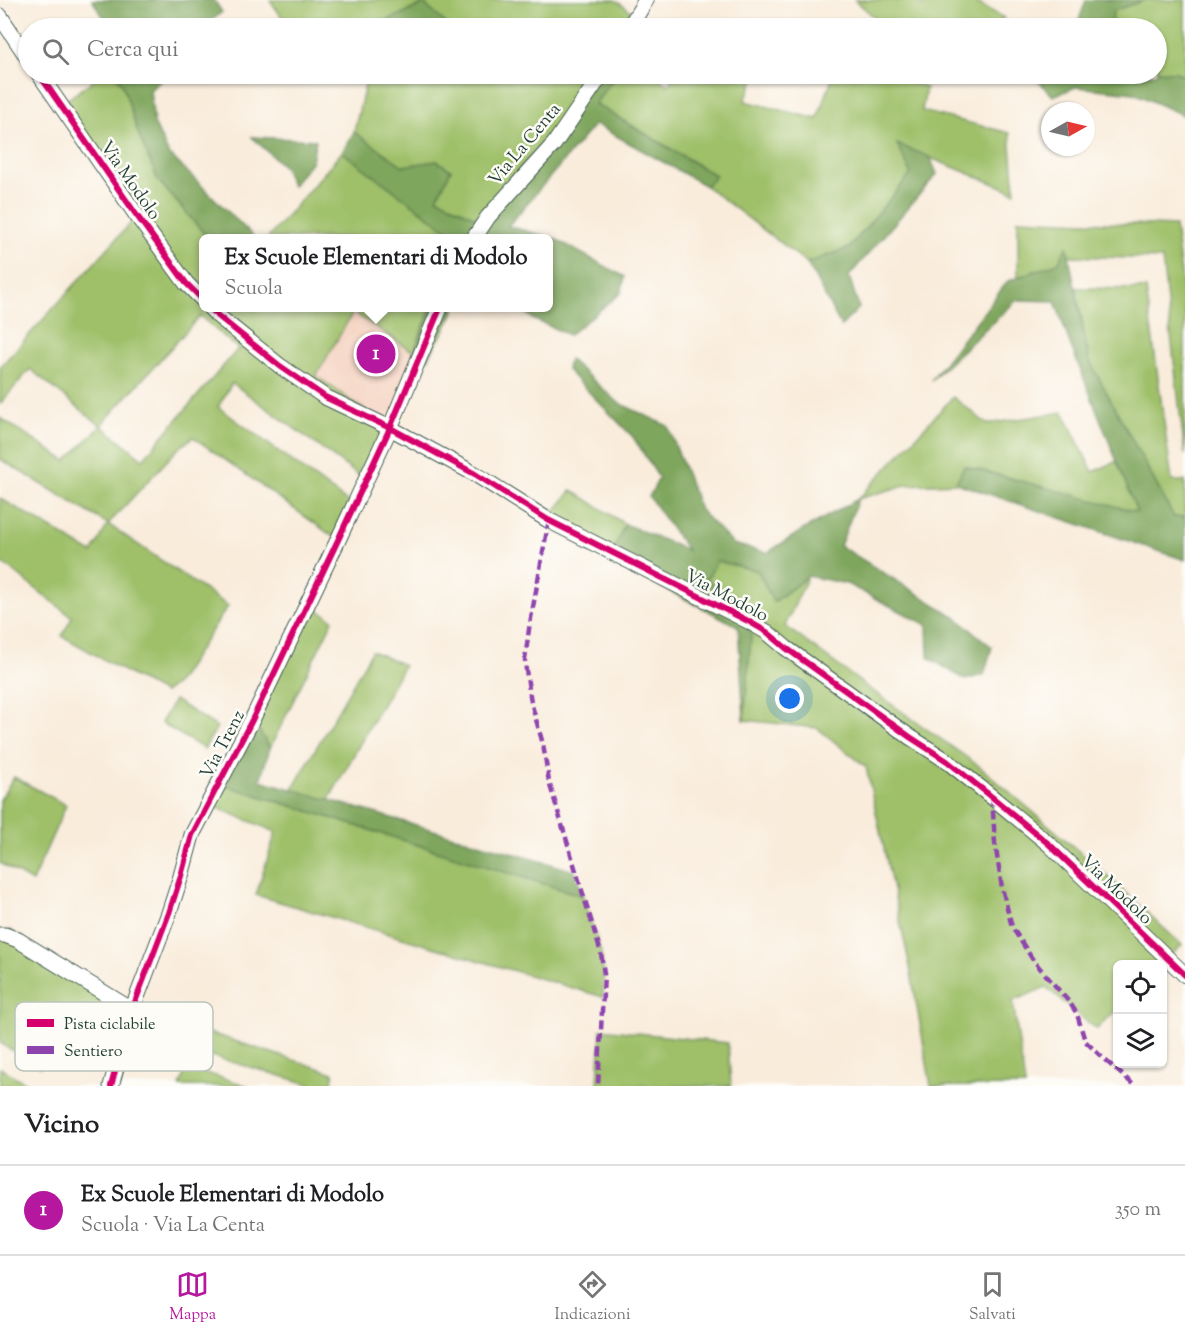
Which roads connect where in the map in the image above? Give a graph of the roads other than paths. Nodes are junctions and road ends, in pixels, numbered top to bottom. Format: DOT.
graph roads {
  1 [pos="646,0"];
  2 [pos="0,16"];
  3 [pos="635,18"];
  4 [pos="18,43"];
  5 [pos="46,84"];
  6 [pos="595,84"];
  7 [pos="477,234"];
  8 [pos="199,296"];
  9 [pos="214,312"];
  10 [pos="438,312"];
  11 [pos="390,428"];
  12 [pos="0,935"];
  13 [pos="1185,975"];
  14 [pos="119,1002"];
  15 [pos="135,1002"];
  16 [pos="115,1071"];
  17 [pos="111,1086"];
  1 -- 3 [label="street"];
  2 -- 4 [label="street"];
  5 -- 8 [label="street, Via Modolo"];
  6 -- 7 [label="street, Via La Centa"];
  9 -- 11 [label="street, Via Modolo"];
  10 -- 11 [label="street"];
  11 -- 13 [label="street, Via Modolo"];
  11 -- 15 [label="street, Via Trenz"];
  12 -- 14 [label="street"];
  16 -- 17 [label="street, Via Trenz"];
}
